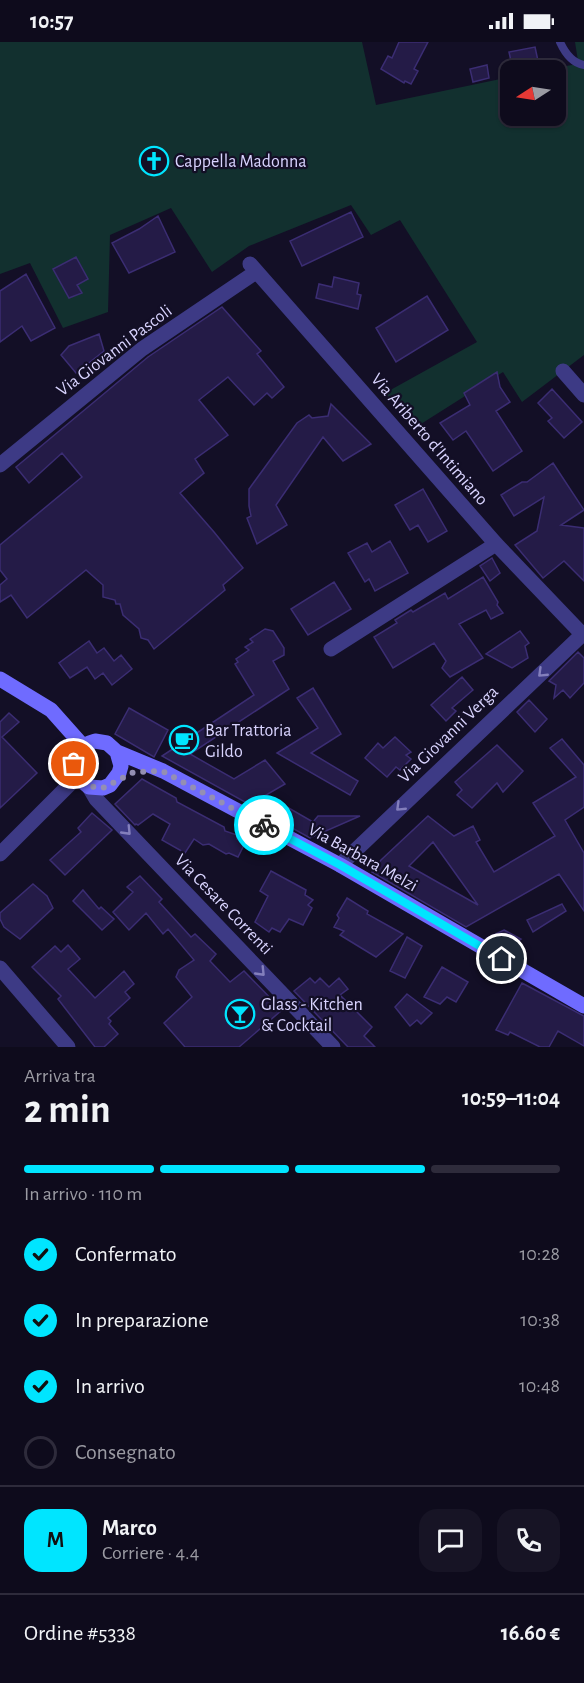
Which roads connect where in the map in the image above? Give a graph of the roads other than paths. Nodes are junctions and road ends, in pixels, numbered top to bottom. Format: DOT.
graph roads {
  1 [pos="560,42"];
  2 [pos="584,65"];
  3 [pos="253,268"];
  4 [pos="563,371"];
  5 [pos="584,395"];
  6 [pos="0,465"];
  7 [pos="496,544"];
  8 [pos="583,634"];
  9 [pos="331,649"];
  10 [pos="0,679"];
  11 [pos="83,746"];
  12 [pos="117,752"];
  13 [pos="162,771"];
  14 [pos="115,781"];
  15 [pos="83,782"];
  16 [pos="0,854"];
  17 [pos="340,865"];
  18 [pos="0,968"];
  19 [pos="584,1006"];
  20 [pos="68,1047"];
  21 [pos="333,1047"];
  1 -- 2 [label="lane"];
  3 -- 6 [label="street, Via Giovanni Pascoli"];
  3 -- 7 [label="street, Via Ariberto d'Intimiano"];
  4 -- 5 [label="street"];
  7 -- 8 [label="street, Via Ariberto d'Intimiano"];
  7 -- 9 [label="street"];
  8 -- 17 [label="street, Via Giovanni Verga, one-way"];
  10 -- 11 [label="street"];
  11 -- 12 [label="street, Via Barbara Melzi"];
  11 -- 15 [label="street"];
  12 -- 13 [label="street, Via Barbara Melzi"];
  12 -- 14 [label="street"];
  13 -- 14 [label="street"];
  13 -- 17 [label="street, Via Barbara Melzi"];
  14 -- 15 [label="street"];
  15 -- 16 [label="street"];
  15 -- 21 [label="street, Via Cesare Correnti, one-way"];
  17 -- 19 [label="street, Via Barbara Melzi"];
  18 -- 20 [label="street"];
}
